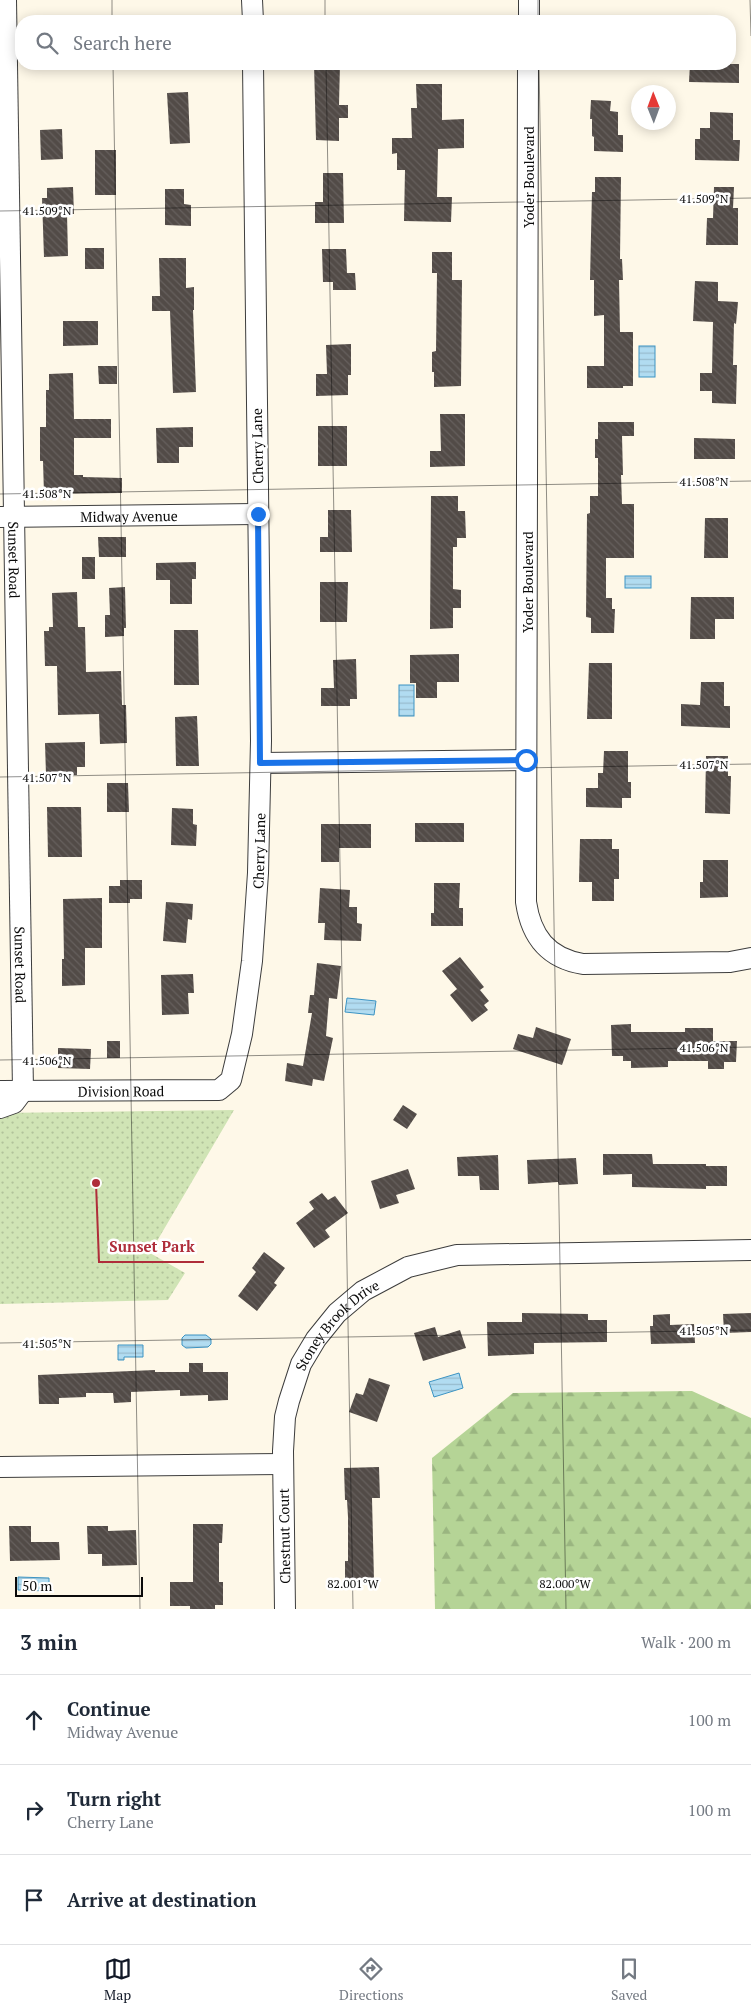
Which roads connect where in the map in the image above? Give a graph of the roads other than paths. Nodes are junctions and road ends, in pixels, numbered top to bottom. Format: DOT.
graph roads {
  1 [pos="6,0"];
  2 [pos="252,0"];
  3 [pos="529,0"];
  4 [pos="253,15"];
  5 [pos="529,15"];
  6 [pos="253,70"];
  7 [pos="528,70"];
  8 [pos="258,514"];
  9 [pos="7,517"];
  10 [pos="526,760"];
  11 [pos="260,763"];
  12 [pos="751,958"];
  13 [pos="219,1090"];
  14 [pos="0,1091"];
  15 [pos="23,1091"];
  16 [pos="0,1108"];
  17 [pos="751,1250"];
  18 [pos="283,1464"];
  19 [pos="0,1467"];
  20 [pos="285,1609"];
  1 -- 9 [label="street, Sunset Road"];
  2 -- 4 [label="street"];
  3 -- 5 [label="street"];
  6 -- 8 [label="street, Cherry Lane"];
  7 -- 10 [label="street, Yoder Boulevard"];
  8 -- 9 [label="street, Midway Avenue"];
  8 -- 11 [label="street, Cherry Lane"];
  9 -- 15 [label="street, Sunset Road"];
  10 -- 11 [label="street"];
  10 -- 12 [label="street, Yoder Boulevard"];
  11 -- 13 [label="street, Cherry Lane"];
  13 -- 15 [label="street, Division Road"];
  14 -- 15 [label="street, Division Road"];
  15 -- 16 [label="street"];
  17 -- 18 [label="street, Stoney Brook Drive"];
  18 -- 19 [label="street"];
  18 -- 20 [label="street, Chestnut Court"];
}
